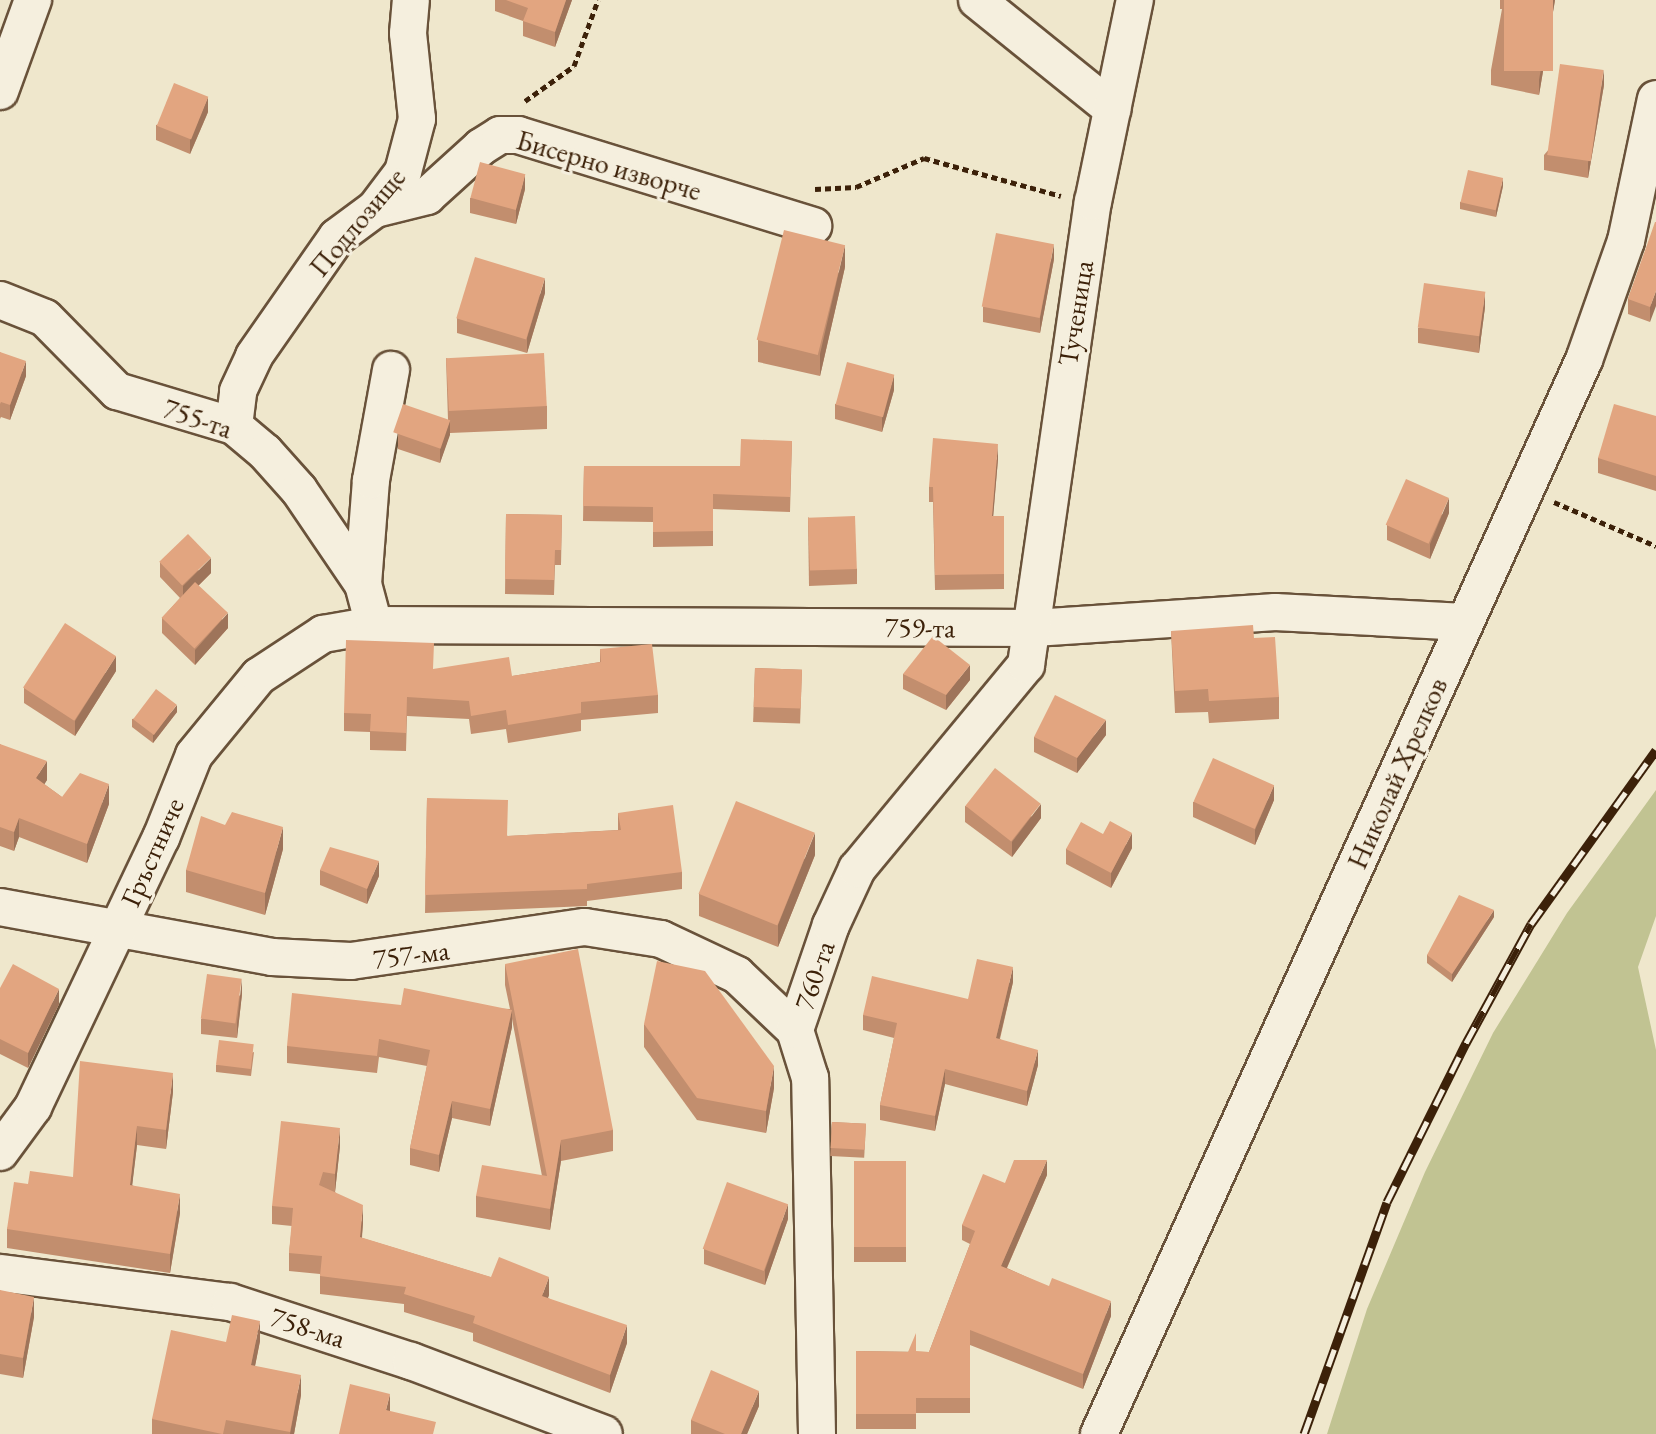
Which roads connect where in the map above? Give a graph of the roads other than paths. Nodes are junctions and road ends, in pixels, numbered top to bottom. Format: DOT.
graph roads {
  1 [pos="33,0"];
  2 [pos="411,0"];
  3 [pos="977,0"];
  4 [pos="1135,0"];
  5 [pos="0,91"];
  6 [pos="1656,99"];
  7 [pos="1112,109"];
  8 [pos="375,209"];
  9 [pos="813,226"];
  10 [pos="0,300"];
  11 [pos="391,370"];
  12 [pos="234,426"];
  13 [pos="363,584"];
  14 [pos="1465,622"];
  15 [pos="374,625"];
  16 [pos="1034,628"];
  17 [pos="0,907"];
  18 [pos="117,929"];
  19 [pos="795,1030"];
  20 [pos="0,1152"];
  21 [pos="0,1273"];
  22 [pos="604,1434"];
  23 [pos="817,1434"];
  24 [pos="1099,1434"];
  1 -- 5 [label="street"];
  2 -- 8 [label="street, Подлозище"];
  3 -- 7 [label="street"];
  4 -- 7 [label="street, Тученица"];
  6 -- 14 [label="street, Николай Хрелков"];
  7 -- 16 [label="street, Тученица"];
  8 -- 9 [label="street, Бисерно изворче"];
  8 -- 12 [label="street, Подлозище"];
  10 -- 12 [label="street, 755-та"];
  11 -- 13 [label="street"];
  12 -- 13 [label="street, 755-та"];
  13 -- 15 [label="street, 755-та"];
  14 -- 16 [label="street, 759-та"];
  14 -- 24 [label="street, Николай Хрелков"];
  15 -- 16 [label="street, 759-та"];
  15 -- 18 [label="street, Гръстниче"];
  16 -- 19 [label="street, 760-та"];
  17 -- 18 [label="street, 757-ма"];
  18 -- 19 [label="street, 757-ма"];
  18 -- 20 [label="street, Гръстниче"];
  19 -- 23 [label="street, 760-та"];
  21 -- 22 [label="street, 758-ма"];
}
